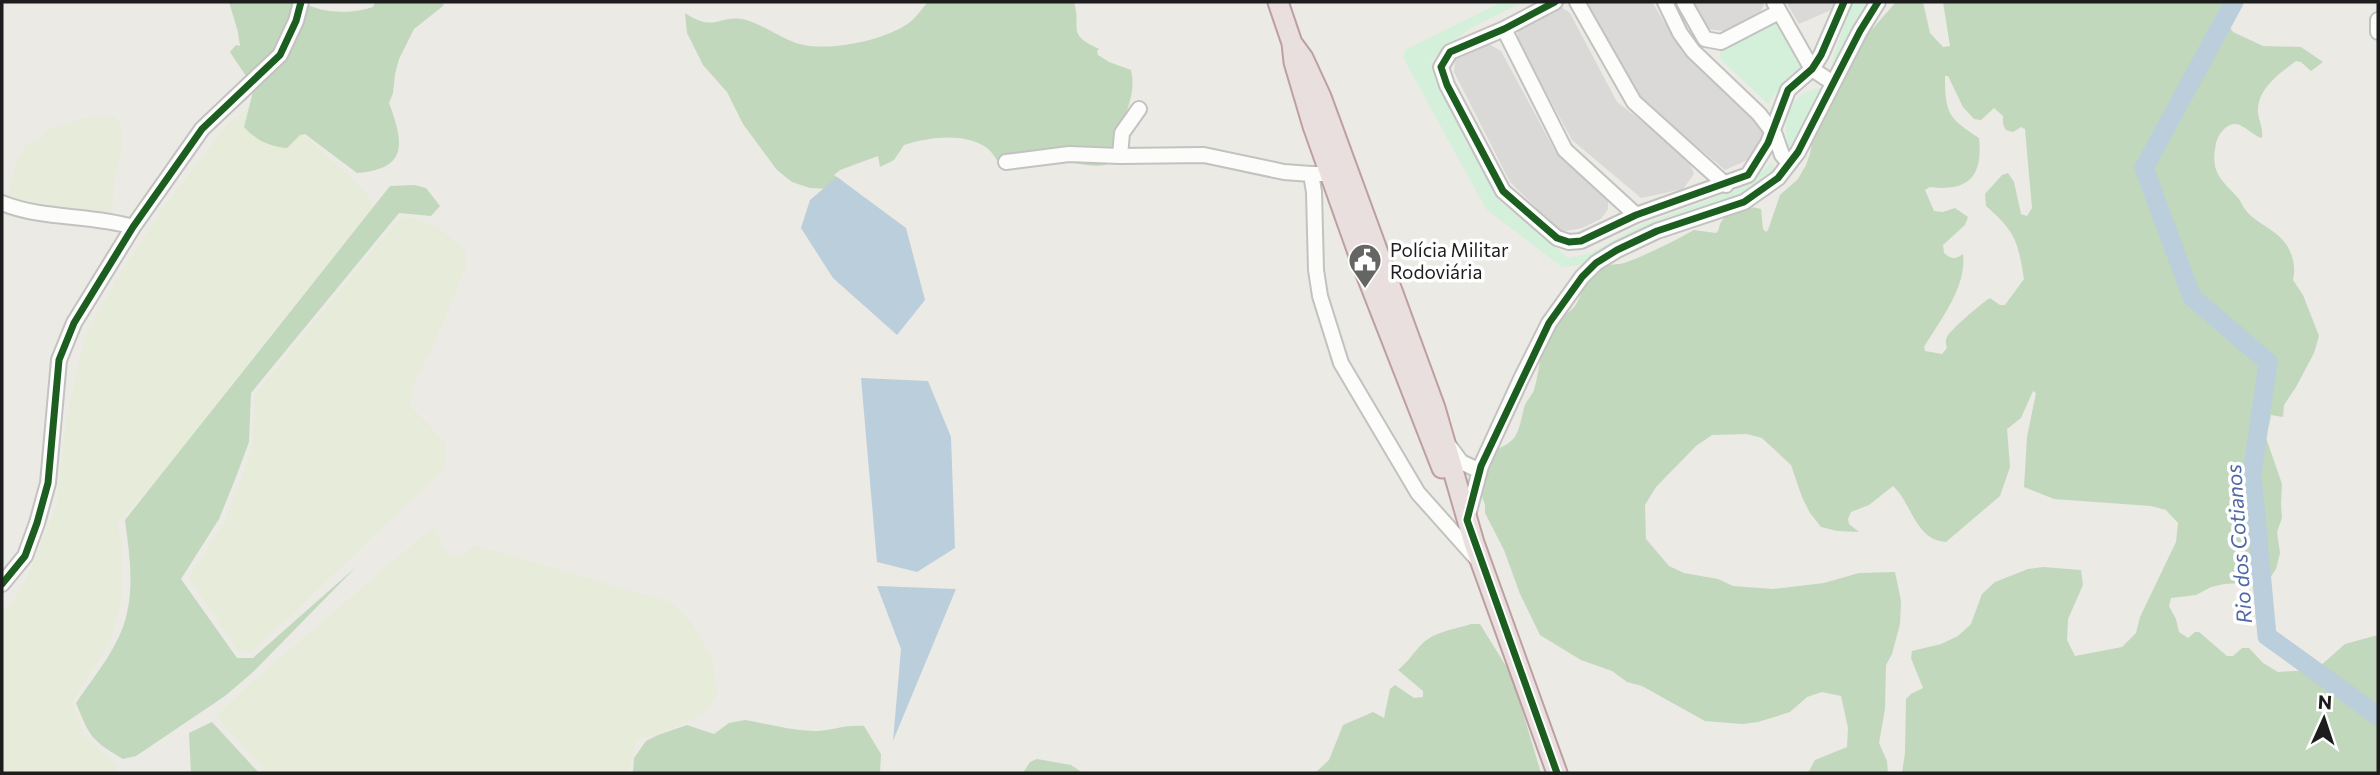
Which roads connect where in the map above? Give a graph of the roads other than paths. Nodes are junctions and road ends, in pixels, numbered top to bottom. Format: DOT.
graph roads {
  1 [pos="300,2"];
  2 [pos="1278,2"];
  3 [pos="1555,2"];
  4 [pos="1577,2"];
  5 [pos="1665,2"];
  6 [pos="1684,2"];
  7 [pos="1844,2"];
  8 [pos="1878,2"];
  9 [pos="1777,7"];
  10 [pos="2378,20"];
  11 [pos="1504,29"];
  12 [pos="2378,32"];
  13 [pos="1293,43"];
  14 [pos="1812,69"];
  15 [pos="1833,83"];
  16 [pos="1139,109"];
  17 [pos="1772,130"];
  18 [pos="1120,156"];
  19 [pos="1006,162"];
  20 [pos="1789,163"];
  21 [pos="1321,174"];
  22 [pos="1726,184"];
  23 [pos="2,203"];
  24 [pos="1636,215"];
  25 [pos="133,227"];
  26 [pos="1378,281"];
  27 [pos="1386,300"];
  28 [pos="1444,437"];
  29 [pos="1479,468"];
  30 [pos="1455,492"];
  31 [pos="1467,523"];
  32 [pos="1483,566"];
  33 [pos="2,584"];
  34 [pos="1557,773"];
  1 -- 25 [label="street"];
  2 -- 13 [label="highway"];
  3 -- 11 [label="street"];
  4 -- 22 [label="street"];
  5 -- 17 [label="street"];
  6 -- 9 [label="street"];
  7 -- 14 [label="street"];
  8 -- 15 [label="street"];
  9 -- 14 [label="street"];
  10 -- 12 [label="street"];
  11 -- 24 [label="street"];
  11 -- 24 [label="street"];
  13 -- 21 [label="highway"];
  13 -- 26 [label="highway"];
  14 -- 15 [label="street"];
  14 -- 17 [label="street"];
  15 -- 20 [label="street"];
  16 -- 18 [label="street"];
  17 -- 20 [label="street"];
  17 -- 22 [label="street"];
  18 -- 19 [label="street"];
  18 -- 21 [label="street"];
  20 -- 29 [label="street"];
  21 -- 26 [label="highway"];
  21 -- 32 [label="street"];
  22 -- 24 [label="street"];
  23 -- 25 [label="street"];
  25 -- 33 [label="street"];
  26 -- 27 [label="highway"];
  27 -- 28 [label="highway"];
  27 -- 30 [label="highway"];
  28 -- 29 [label="street"];
  28 -- 30 [label="highway"];
  29 -- 30 [label="street"];
  29 -- 31 [label="street"];
  30 -- 31 [label="highway"];
  31 -- 32 [label="highway"];
  32 -- 34 [label="highway"];
}
